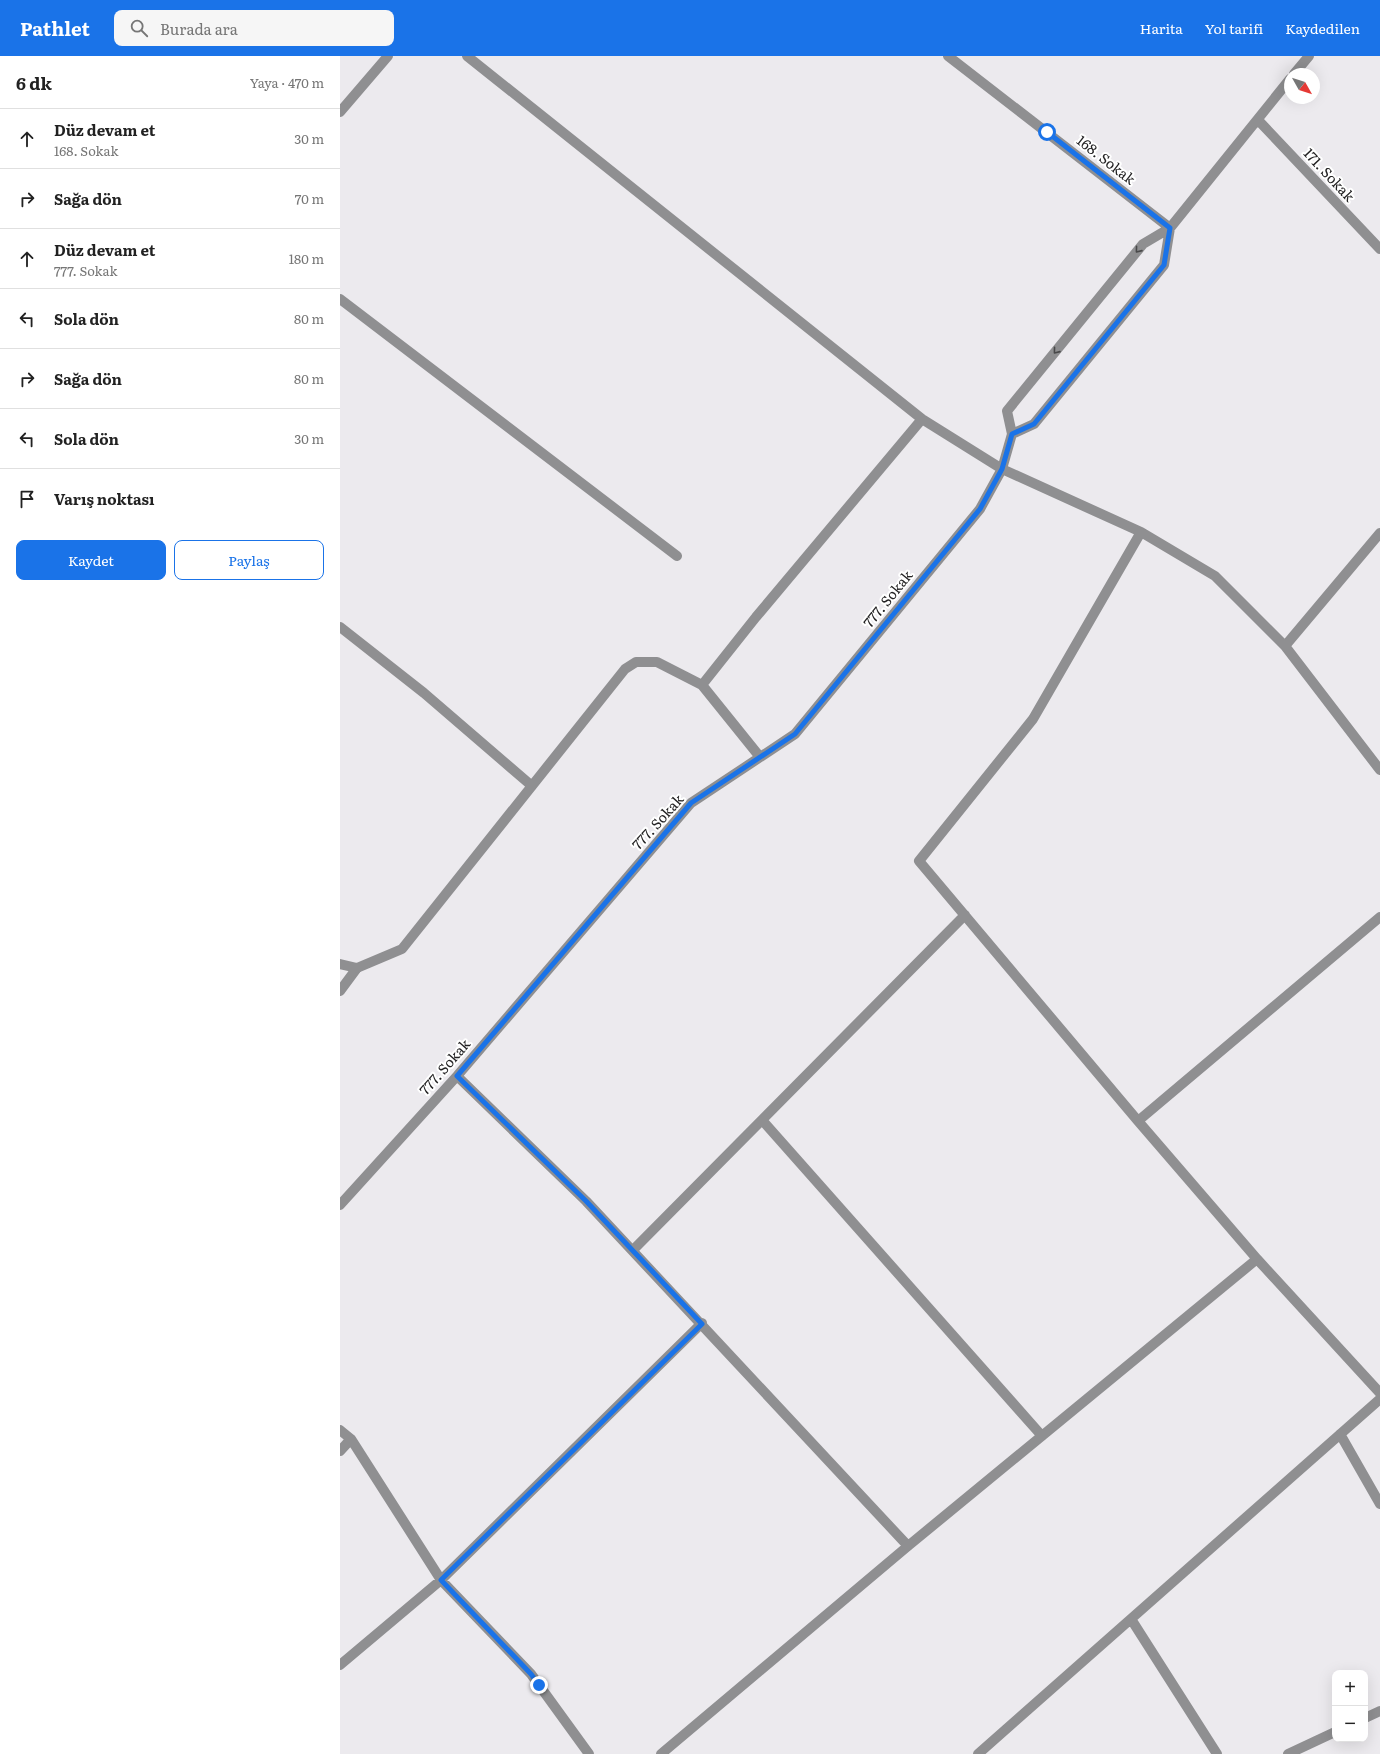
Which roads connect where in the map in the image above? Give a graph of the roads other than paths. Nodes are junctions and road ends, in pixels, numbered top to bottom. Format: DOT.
graph roads {
  1 [pos="387,56"];
  2 [pos="467,56"];
  3 [pos="948,56"];
  4 [pos="1308,56"];
  5 [pos="1299,68"];
  6 [pos="1284,87"];
  7 [pos="340,112"];
  8 [pos="1258,120"];
  9 [pos="1170,228"];
  10 [pos="1380,249"];
  11 [pos="340,299"];
  12 [pos="922,419"];
  13 [pos="1012,434"];
  14 [pos="1002,469"];
  15 [pos="1141,532"];
  16 [pos="1380,533"];
  17 [pos="677,556"];
  18 [pos="340,627"];
  19 [pos="1284,646"];
  20 [pos="702,685"];
  21 [pos="760,757"];
  22 [pos="1380,770"];
  23 [pos="532,786"];
  24 [pos="965,916"];
  25 [pos="1380,917"];
  26 [pos="340,964"];
  27 [pos="357,968"];
  28 [pos="340,990"];
  29 [pos="457,1076"];
  30 [pos="762,1120"];
  31 [pos="1138,1121"];
  32 [pos="340,1205"];
  33 [pos="633,1250"];
  34 [pos="1257,1259"];
  35 [pos="702,1324"];
  36 [pos="1380,1393"];
  37 [pos="1380,1399"];
  38 [pos="340,1430"];
  39 [pos="1340,1434"];
  40 [pos="1042,1436"];
  41 [pos="351,1439"];
  42 [pos="340,1451"];
  43 [pos="1380,1504"];
  44 [pos="908,1546"];
  45 [pos="441,1580"];
  46 [pos="1131,1619"];
  47 [pos="340,1666"];
  48 [pos="1380,1711"];
  49 [pos="1368,1717"];
  50 [pos="1332,1733"];
  51 [pos="589,1754"];
  52 [pos="661,1754"];
  53 [pos="978,1754"];
  54 [pos="1217,1754"];
  55 [pos="1288,1754"];
  1 -- 7 [label="street"];
  2 -- 12 [label="street"];
  3 -- 9 [label="street, 168. Sokak"];
  4 -- 5 [label="street"];
  6 -- 8 [label="street"];
  8 -- 9 [label="street"];
  8 -- 10 [label="street, 171. Sokak"];
  9 -- 13 [label="street"];
  9 -- 13 [label="street, one-way"];
  11 -- 17 [label="street"];
  12 -- 14 [label="street"];
  12 -- 20 [label="street"];
  13 -- 14 [label="street, 777. Sokak"];
  14 -- 15 [label="street"];
  14 -- 21 [label="street, 777. Sokak"];
  15 -- 19 [label="street"];
  15 -- 24 [label="street"];
  16 -- 19 [label="street"];
  18 -- 23 [label="street"];
  19 -- 22 [label="street"];
  20 -- 21 [label="street"];
  20 -- 23 [label="street"];
  21 -- 29 [label="street, 777. Sokak"];
  23 -- 27 [label="street"];
  24 -- 30 [label="street"];
  24 -- 31 [label="street"];
  25 -- 31 [label="street"];
  26 -- 27 [label="street"];
  27 -- 28 [label="street"];
  29 -- 32 [label="street, 777. Sokak"];
  29 -- 33 [label="street"];
  30 -- 33 [label="street"];
  30 -- 40 [label="street"];
  31 -- 34 [label="street"];
  33 -- 35 [label="street"];
  34 -- 36 [label="street"];
  34 -- 40 [label="street"];
  35 -- 44 [label="street"];
  35 -- 45 [label="street"];
  37 -- 39 [label="street"];
  38 -- 41 [label="street"];
  39 -- 43 [label="street"];
  39 -- 46 [label="street"];
  40 -- 44 [label="street"];
  41 -- 42 [label="street"];
  41 -- 45 [label="street"];
  44 -- 52 [label="street"];
  45 -- 47 [label="street"];
  45 -- 51 [label="street"];
  46 -- 53 [label="street"];
  46 -- 54 [label="street"];
  48 -- 49 [label="street"];
  50 -- 55 [label="street"];
}
